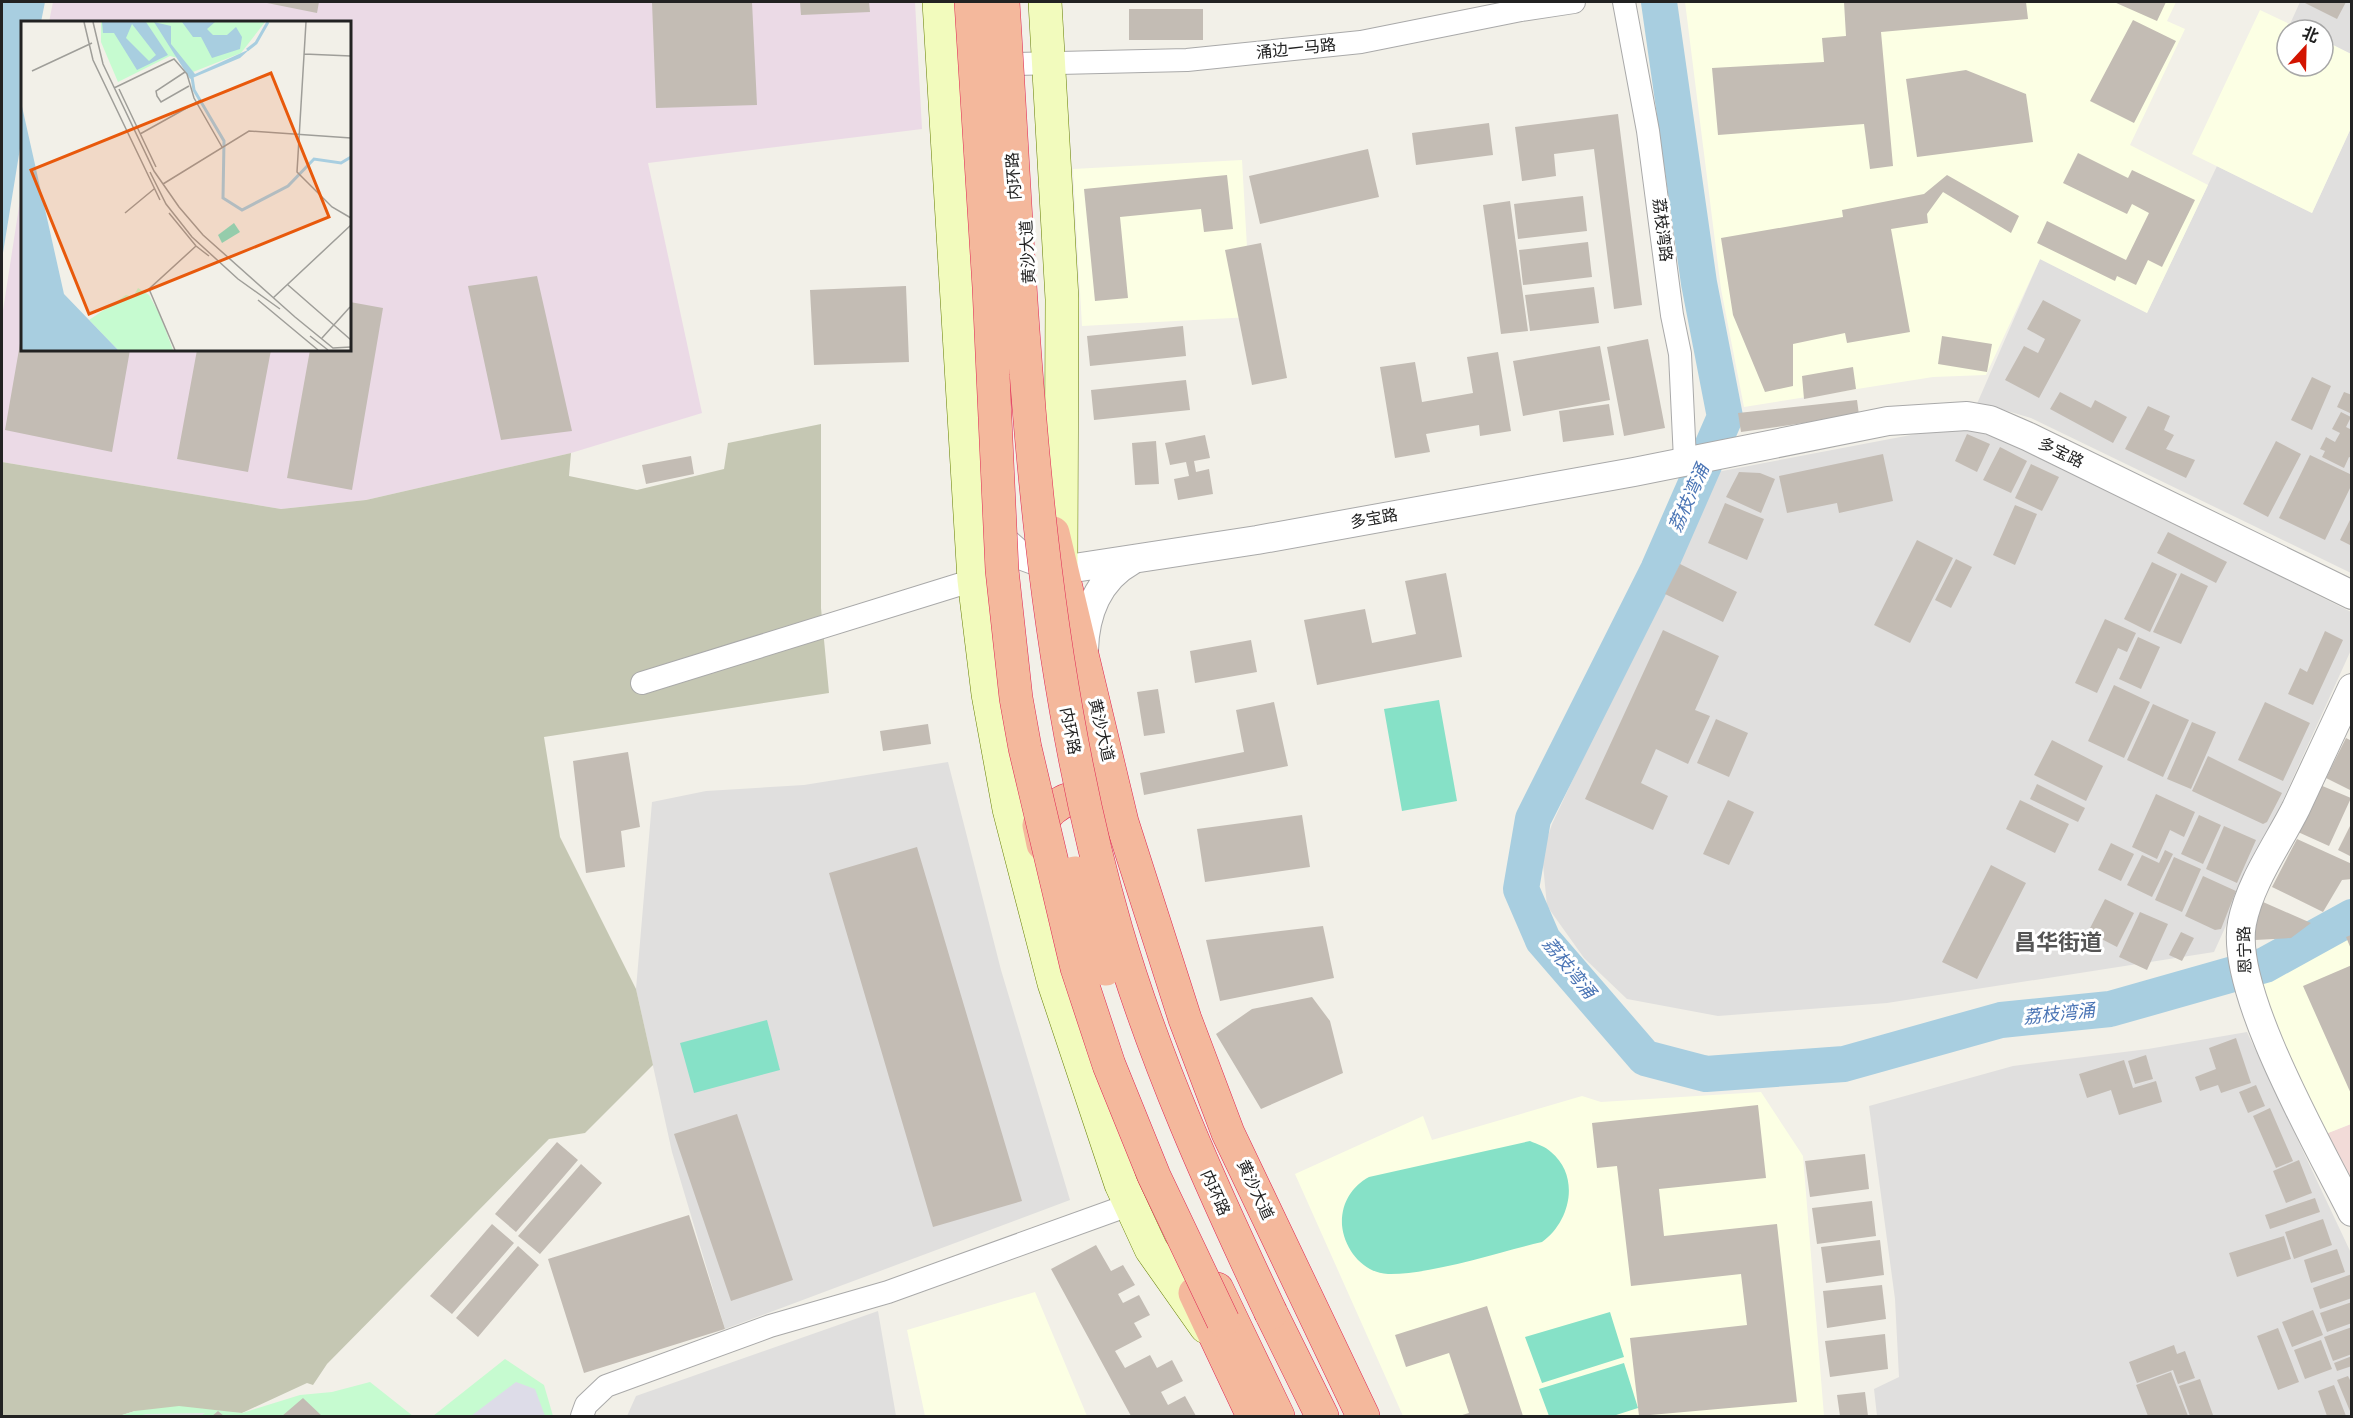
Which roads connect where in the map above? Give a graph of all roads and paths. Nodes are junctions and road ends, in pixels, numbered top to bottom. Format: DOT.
graph roads {
  1 [pos="939,2"];
  2 [pos="970,2"];
  3 [pos="1003,2"];
  4 [pos="1010,2"];
  5 [pos="1045,2"];
  6 [pos="1574,2"];
  7 [pos="1624,2"];
  8 [pos="1015,64"];
  9 [pos="1048,64"];
  10 [pos="958,75"];
  11 [pos="988,286"];
  12 [pos="1685,460"];
  13 [pos="996,530"];
  14 [pos="1131,561"];
  15 [pos="1061,570"];
  16 [pos="974,580"];
  17 [pos="2352,595"];
  18 [pos="1084,657"];
  19 [pos="642,684"];
  20 [pos="2352,688"];
  21 [pos="1122,822"];
  22 [pos="1026,828"];
  23 [pos="1118,1099"];
  24 [pos="1129,1205"];
  25 [pos="2352,1212"];
  26 [pos="1262,1317"];
  27 [pos="1213,1335"];
  28 [pos="582,1416"];
  29 [pos="1253,1416"];
  30 [pos="1267,1416"];
  31 [pos="1278,1416"];
  32 [pos="1298,1416"];
  33 [pos="1322,1416"];
  34 [pos="1363,1416"];
  1 -- 10 [label="main road"];
  2 -- 10 [label="highway"];
  2 -- 11 [label="highway, 内环路, bridge"];
  3 -- 26 [label="highway, 内环路, bridge"];
  4 -- 8 [label="highway, 黄沙大道"];
  5 -- 9 [label="main road"];
  6 -- 9 [label="street, 涌边一马路"];
  7 -- 12 [label="street, 荔枝湾路"];
  8 -- 9 [label="street, 涌边一马路"];
  8 -- 15 [label="highway, 黄沙大道"];
  9 -- 15 [label="main road"];
  10 -- 13 [label="highway"];
  10 -- 16 [label="main road"];
  11 -- 26 [label="highway, bridge"];
  11 -- 30 [label="highway, 内环路, bridge"];
  12 -- 14 [label="street, 多宝路"];
  12 -- 17 [label="street, 多宝路"];
  13 -- 15 [label="street"];
  14 -- 15 [label="street, 多宝路"];
  14 -- 18 [label="street"];
  15 -- 18 [label="highway, 黄沙大道"];
  16 -- 19 [label="street"];
  16 -- 22 [label="main road"];
  18 -- 21 [label="highway, 黄沙大道"];
  20 -- 25 [label="street, 恩宁路"];
  21 -- 22 [label="highway"];
  21 -- 34 [label="highway, 黄沙大道"];
  22 -- 23 [label="highway"];
  22 -- 24 [label="main road"];
  23 -- 27 [label="highway"];
  23 -- 31 [label="highway"];
  24 -- 27 [label="main road"];
  24 -- 28 [label="street"];
  26 -- 32 [label="highway"];
  26 -- 33 [label="highway, 内环路"];
  27 -- 29 [label="highway"];
}
